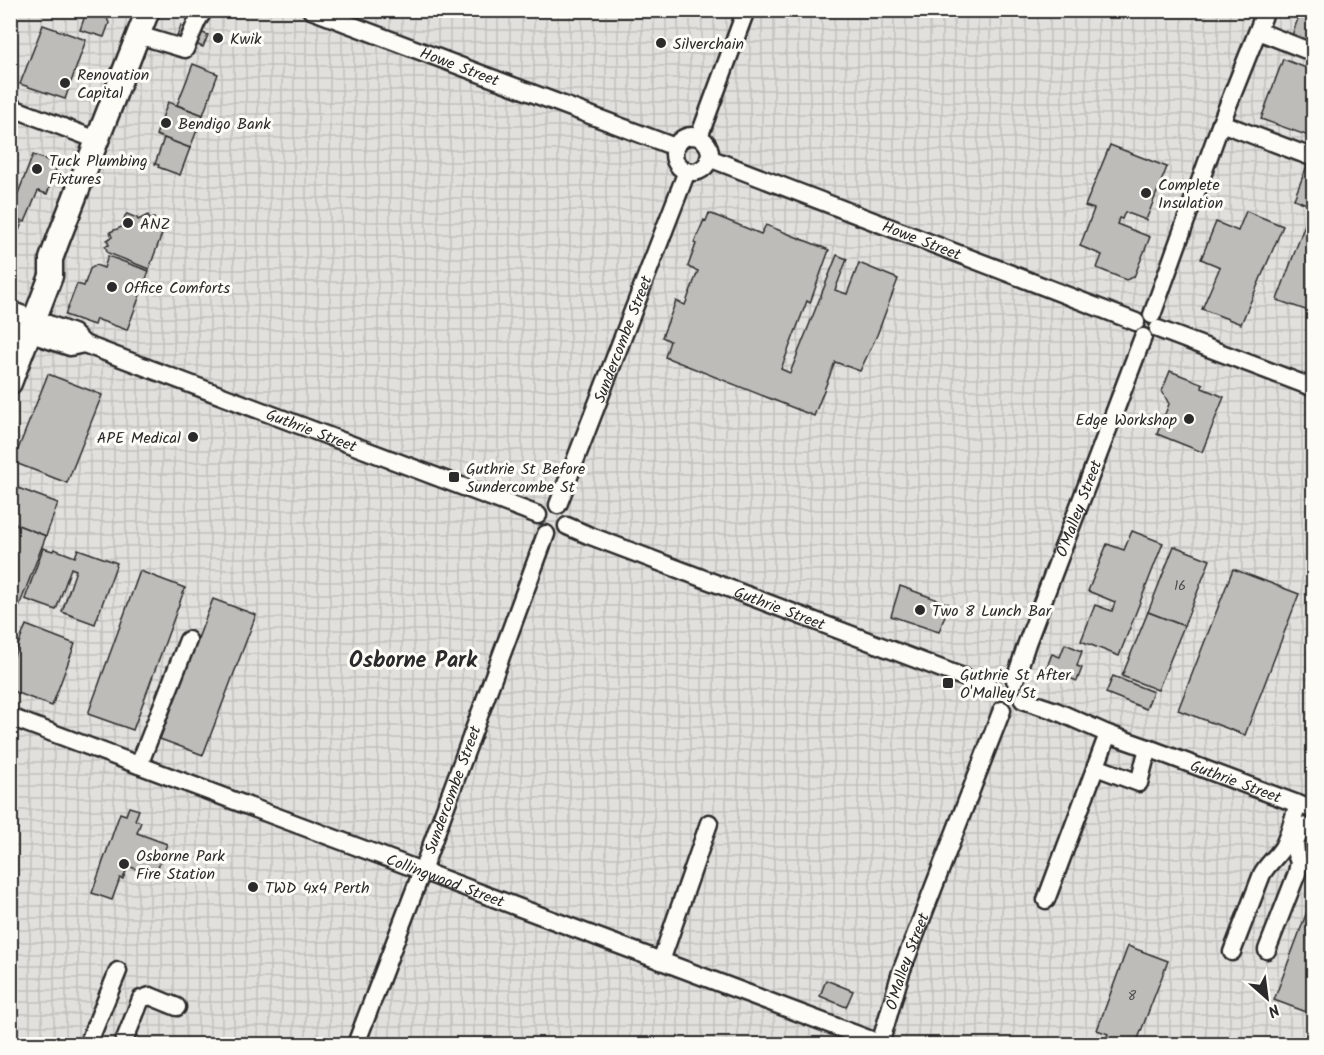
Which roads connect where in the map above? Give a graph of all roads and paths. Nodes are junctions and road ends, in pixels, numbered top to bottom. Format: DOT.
graph roads {
  1 [pos="148,10"];
  2 [pos="311,10"];
  3 [pos="746,10"];
  4 [pos="1266,10"];
  5 [pos="203,11"];
  6 [pos="1258,31"];
  7 [pos="138,35"];
  8 [pos="1314,52"];
  9 [pos="10,107"];
  10 [pos="1221,123"];
  11 [pos="699,137"];
  12 [pos="97,140"];
  13 [pos="675,147"];
  14 [pos="709,158"];
  15 [pos="1314,158"];
  16 [pos="687,171"];
  17 [pos="1136,321"];
  18 [pos="1155,322"];
  19 [pos="19,325"];
  20 [pos="1143,337"];
  21 [pos="10,384"];
  22 [pos="1314,388"];
  23 [pos="558,505"];
  24 [pos="538,515"];
  25 [pos="567,526"];
  26 [pos="546,534"];
  27 [pos="188,640"];
  28 [pos="1015,680"];
  29 [pos="992,688"];
  30 [pos="1023,700"];
  31 [pos="1002,710"];
  32 [pos="10,717"];
  33 [pos="1108,734"];
  34 [pos="1148,748"];
  35 [pos="139,765"];
  36 [pos="1096,767"];
  37 [pos="1307,807"];
  38 [pos="709,823"];
  39 [pos="422,870"];
  40 [pos="1046,900"];
  41 [pos="1267,951"];
  42 [pos="1232,952"];
  43 [pos="661,961"];
  44 [pos="118,971"];
  45 [pos="177,1007"];
  46 [pos="88,1044"];
  47 [pos="123,1044"];
  48 [pos="356,1044"];
  49 [pos="880,1044"];
  1 -- 7 [label="main road"];
  2 -- 13 [label="street, Howe Street"];
  3 -- 11 [label="street"];
  4 -- 6 [label="street"];
  5 -- 7 [label="street"];
  6 -- 8 [label="street"];
  6 -- 10 [label="street"];
  7 -- 12 [label="main road"];
  9 -- 12 [label="street"];
  10 -- 15 [label="street"];
  10 -- 18 [label="street"];
  11 -- 13 [label="street"];
  11 -- 14 [label="street"];
  12 -- 19 [label="main road"];
  13 -- 16 [label="street"];
  14 -- 16 [label="street"];
  14 -- 17 [label="street, Howe Street"];
  16 -- 23 [label="street, Sundercombe Street"];
  17 -- 18 [label="street"];
  17 -- 20 [label="street"];
  18 -- 20 [label="street"];
  18 -- 22 [label="street"];
  19 -- 21 [label="main road"];
  19 -- 24 [label="street, Guthrie Street"];
  20 -- 28 [label="street, O'Malley Street"];
  23 -- 24 [label="street"];
  23 -- 25 [label="street"];
  24 -- 26 [label="street"];
  25 -- 26 [label="street"];
  25 -- 29 [label="street, Guthrie Street"];
  26 -- 39 [label="street, Sundercombe Street"];
  27 -- 35 [label="street"];
  28 -- 29 [label="street"];
  28 -- 30 [label="street"];
  29 -- 31 [label="street"];
  30 -- 31 [label="street"];
  30 -- 33 [label="street, Guthrie Street"];
  31 -- 49 [label="street, O'Malley Street"];
  32 -- 35 [label="street, Collingwood Street"];
  33 -- 34 [label="street, Guthrie Street"];
  33 -- 36 [label="street"];
  34 -- 36 [label="street"];
  34 -- 37 [label="street, Guthrie Street"];
  35 -- 39 [label="street, Collingwood Street"];
  36 -- 40 [label="street"];
  37 -- 41 [label="street"];
  37 -- 42 [label="street"];
  38 -- 43 [label="street"];
  39 -- 43 [label="street, Collingwood Street"];
  39 -- 48 [label="street, Sundercombe Street"];
  43 -- 49 [label="street, Collingwood Street"];
  44 -- 46 [label="street"];
  45 -- 47 [label="street"];
}
